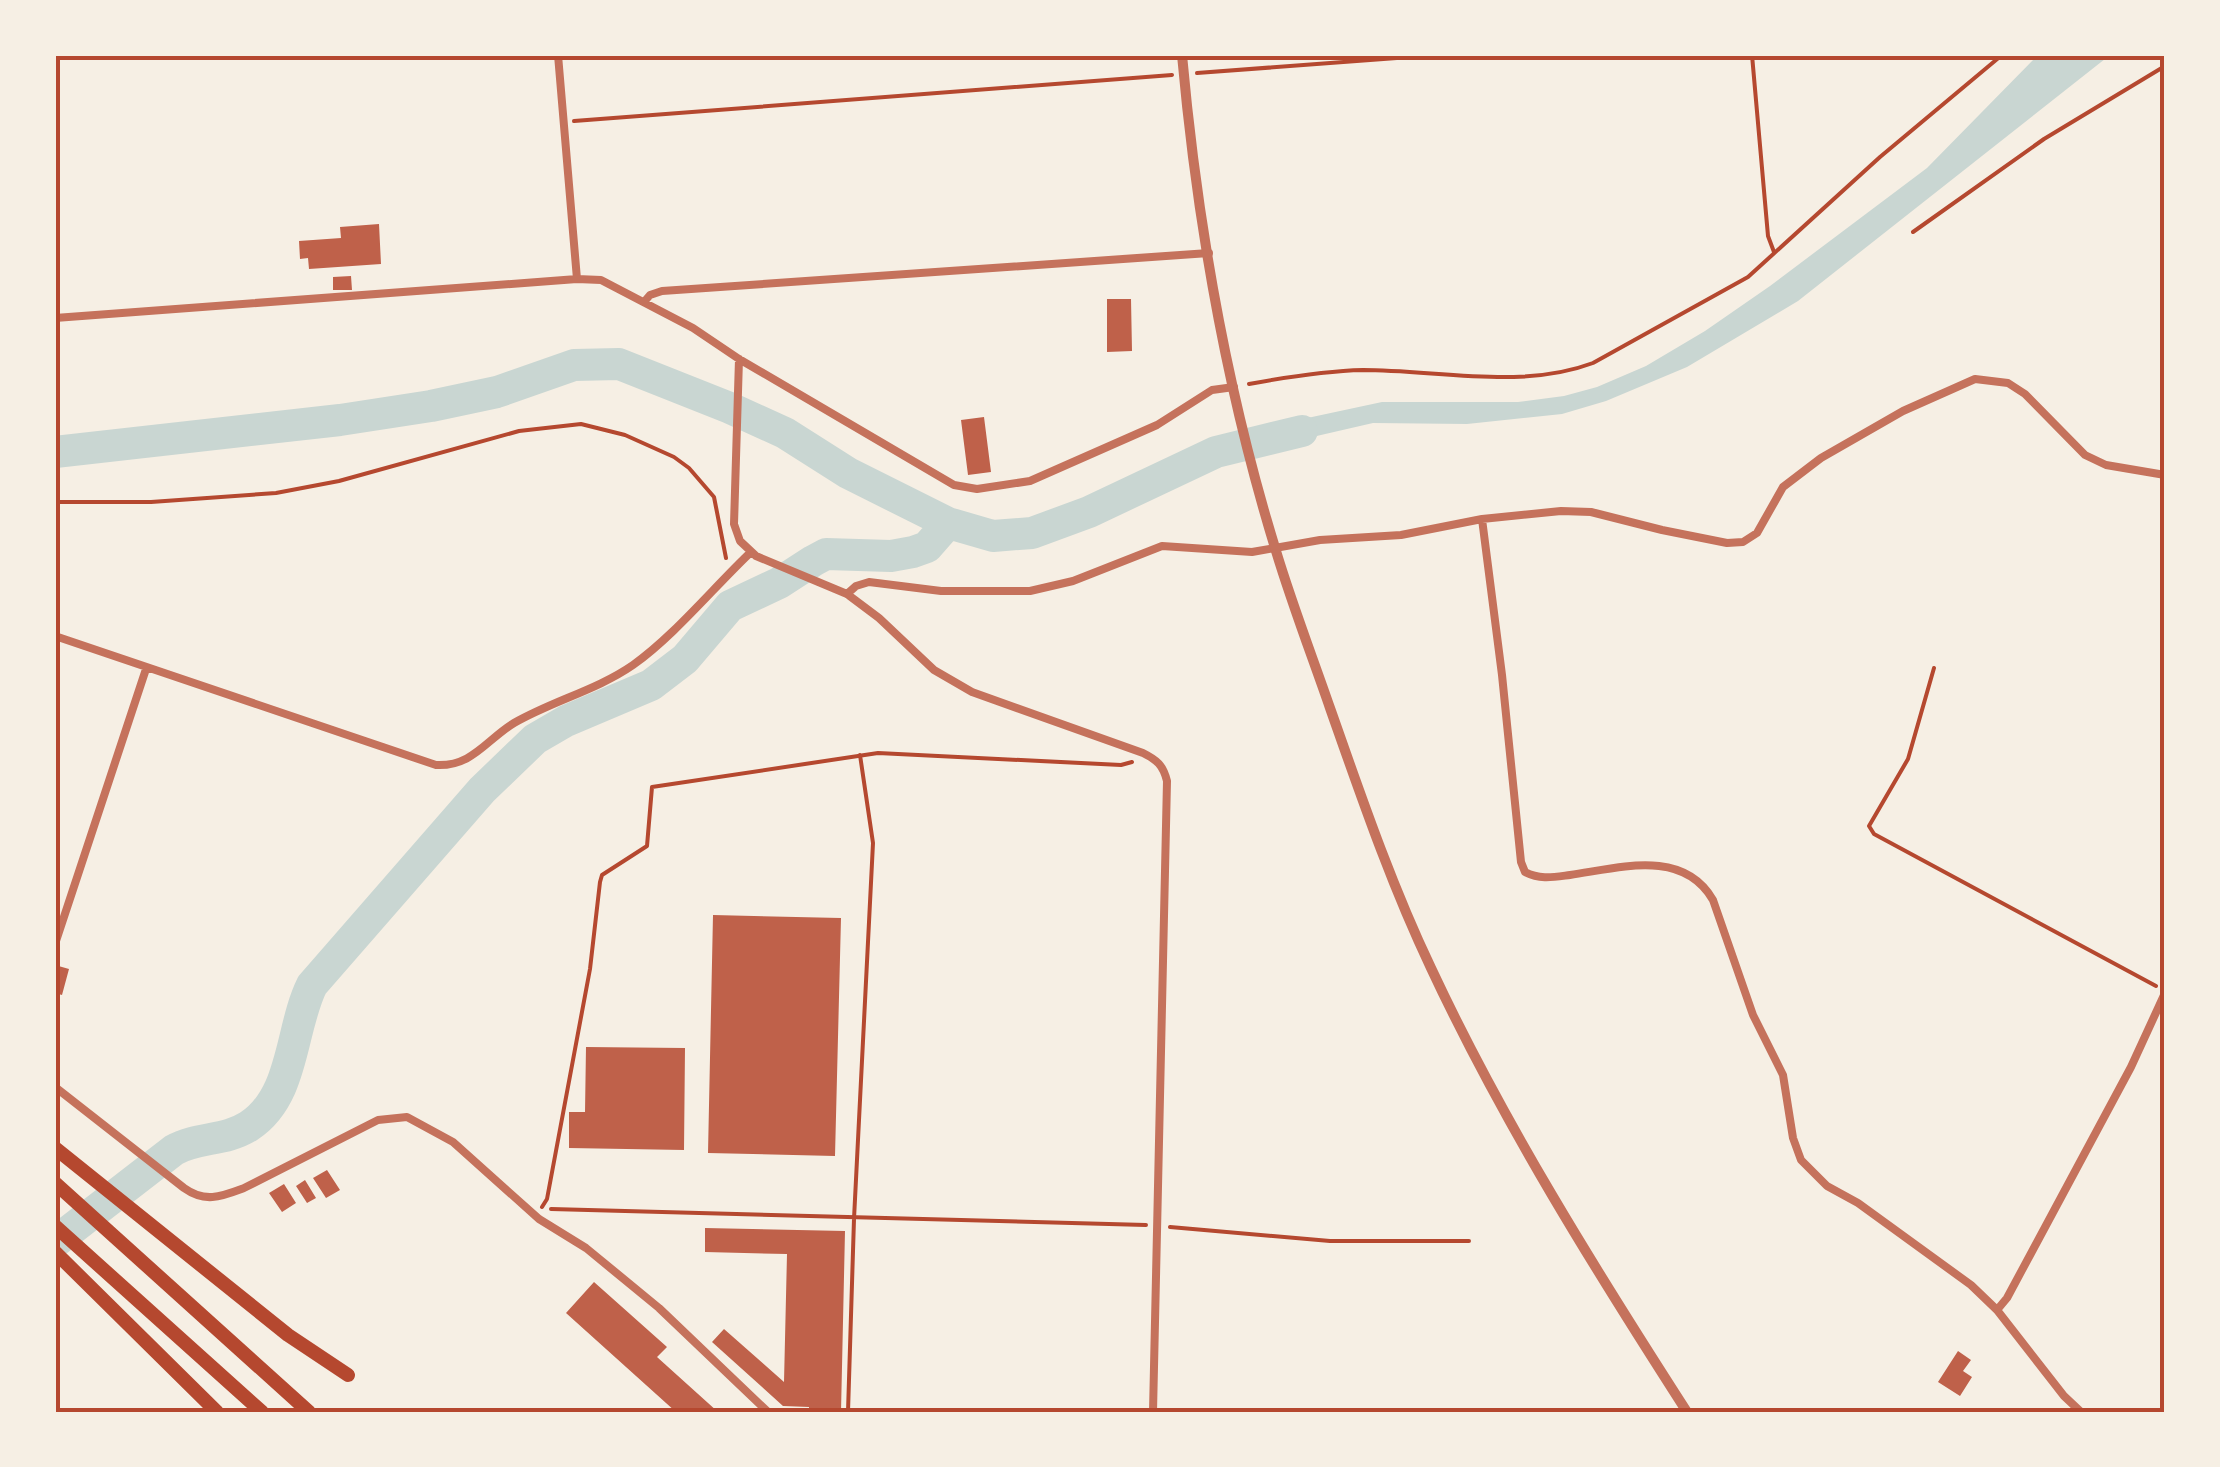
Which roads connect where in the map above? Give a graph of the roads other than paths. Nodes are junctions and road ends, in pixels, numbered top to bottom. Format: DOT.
graph roads {
  1 [pos="558,55"];
  2 [pos="1182,55"];
  3 [pos="1209,253"];
  4 [pos="576,280"];
  5 [pos="644,302"];
  6 [pos="55,318"];
  7 [pos="739,359"];
  8 [pos="1234,387"];
  9 [pos="2165,474"];
  10 [pos="1482,519"];
  11 [pos="1276,549"];
  12 [pos="753,554"];
  13 [pos="848,594"];
  14 [pos="55,636"];
  15 [pos="146,669"];
  16 [pos="55,944"];
  17 [pos="2165,992"];
  18 [pos="55,1086"];
  19 [pos="55,1148"];
  20 [pos="60,1187"];
  21 [pos="55,1226"];
  22 [pos="55,1252"];
  23 [pos="1996,1310"];
  24 [pos="348,1376"];
  25 [pos="217,1412"];
  26 [pos="262,1412"];
  27 [pos="310,1412"];
  28 [pos="768,1412"];
  29 [pos="1153,1412"];
  30 [pos="1687,1412"];
  31 [pos="2081,1412"];
  1 -- 4 [label="street"];
  2 -- 3 [label="street"];
  3 -- 5 [label="street"];
  3 -- 8 [label="street"];
  4 -- 5 [label="street"];
  4 -- 6 [label="street"];
  5 -- 7 [label="street"];
  7 -- 8 [label="street"];
  7 -- 12 [label="street"];
  8 -- 11 [label="street"];
  9 -- 10 [label="street"];
  10 -- 11 [label="street"];
  10 -- 23 [label="street"];
  11 -- 13 [label="street"];
  11 -- 30 [label="street"];
  12 -- 13 [label="street"];
  12 -- 15 [label="street"];
  13 -- 29 [label="street"];
  14 -- 15 [label="street"];
  15 -- 16 [label="street"];
  17 -- 23 [label="street"];
  18 -- 28 [label="street"];
  19 -- 24 [label="highway"];
  20 -- 27 [label="highway"];
  21 -- 26 [label="highway"];
  22 -- 25 [label="highway"];
  23 -- 31 [label="street"];
}
